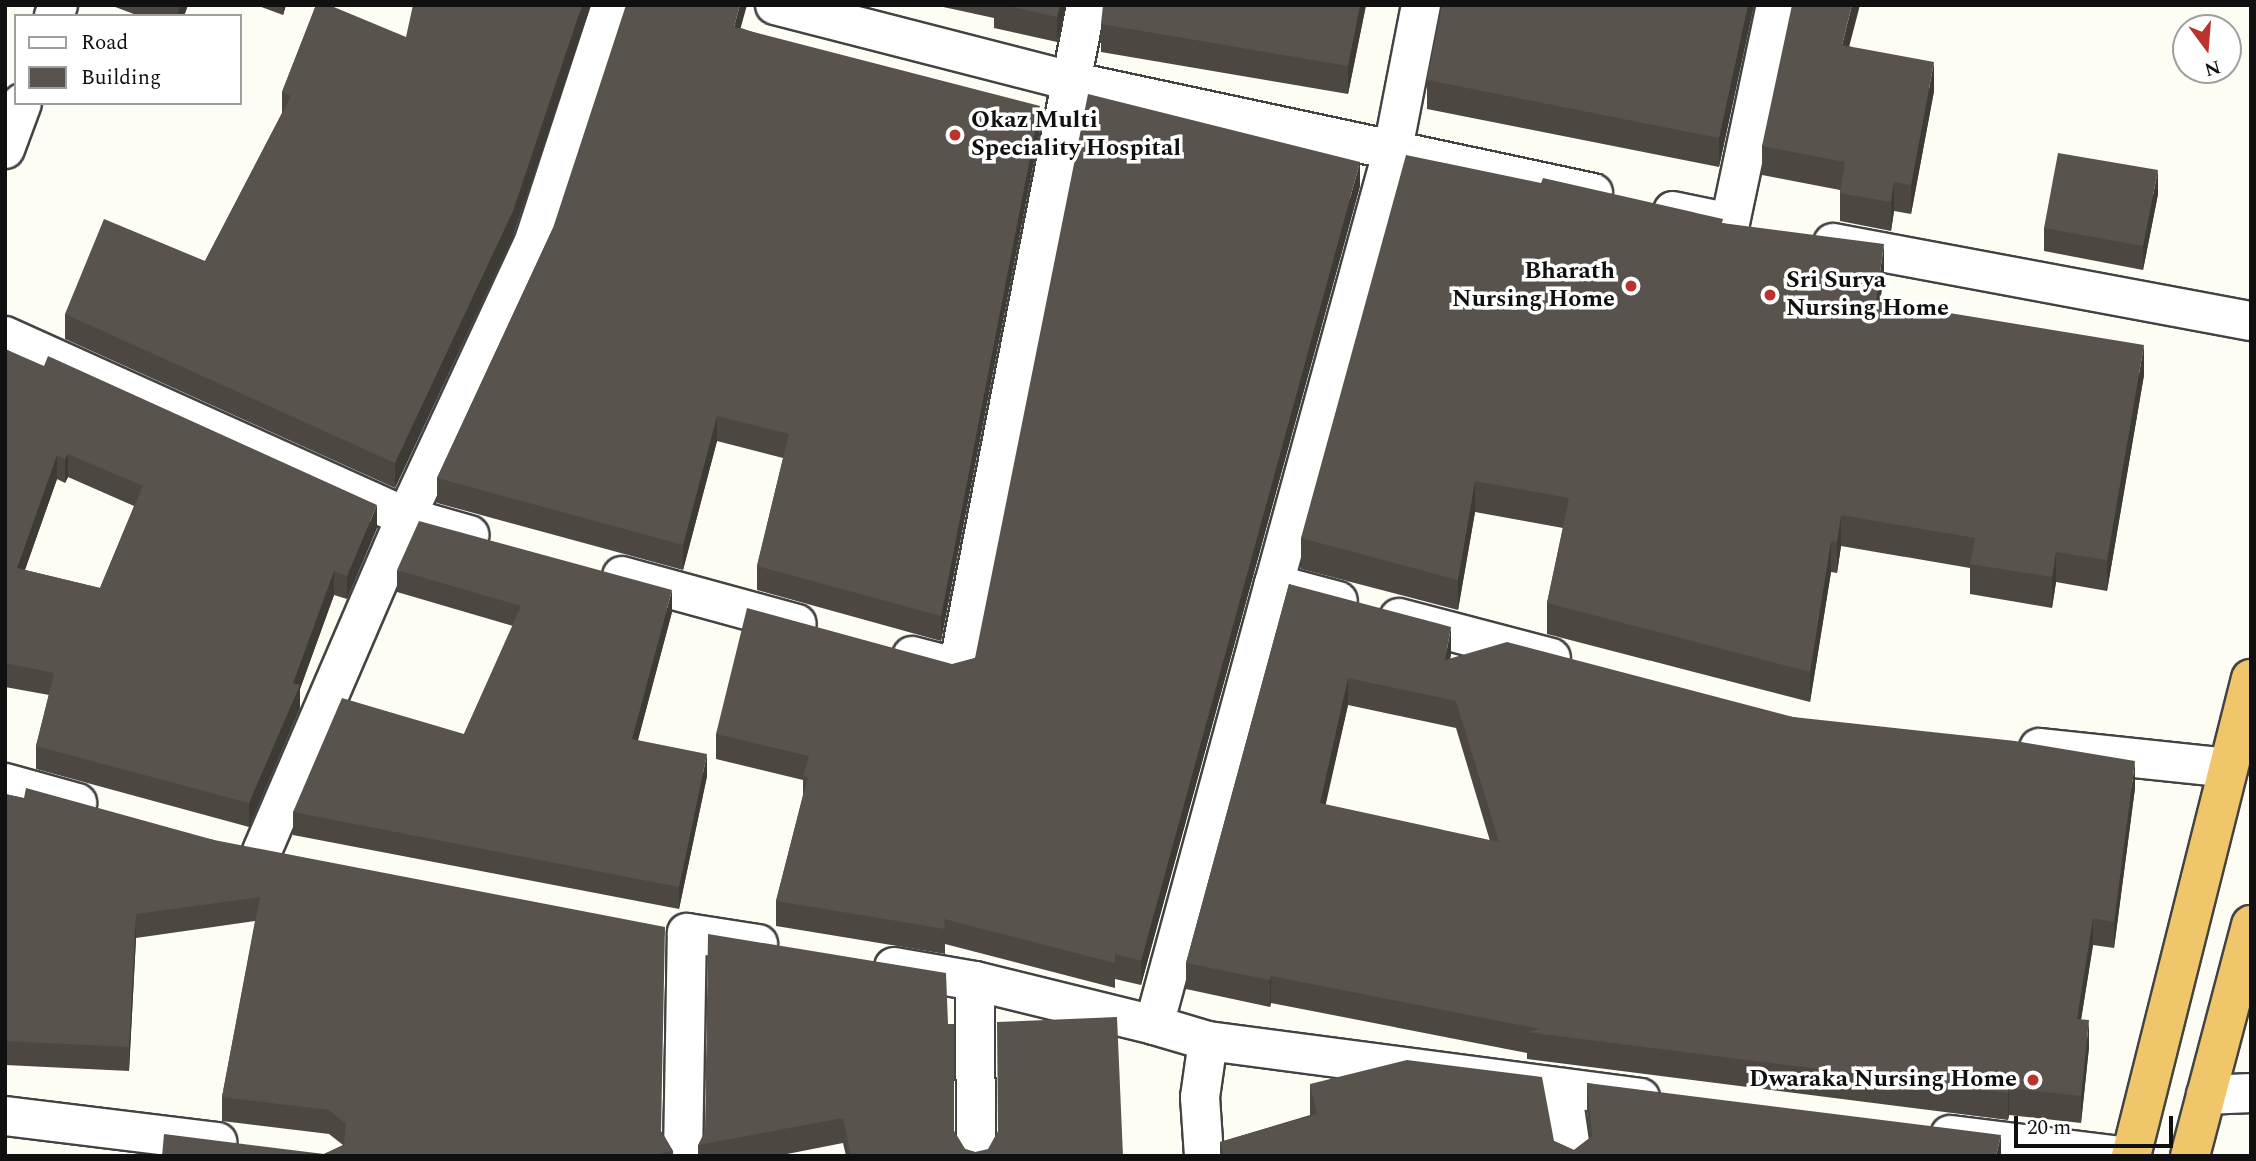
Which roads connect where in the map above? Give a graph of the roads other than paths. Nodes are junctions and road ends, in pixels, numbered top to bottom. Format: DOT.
graph roads {
  1 [pos="611,5"];
  2 [pos="775,5"];
  3 [pos="1086,5"];
  4 [pos="1421,5"];
  5 [pos="1776,5"];
  6 [pos="1070,81"];
  7 [pos="21,105"];
  8 [pos="5,149"];
  9 [pos="1392,149"];
  10 [pos="1730,223"];
  11 [pos="2251,321"];
  12 [pos="5,336"];
  13 [pos="406,517"];
  14 [pos="500,543"];
  15 [pos="581,565"];
  16 [pos="1273,584"];
  17 [pos="837,635"];
  18 [pos="877,646"];
  19 [pos="1583,666"];
  20 [pos="2251,679"];
  21 [pos="2006,745"];
  22 [pos="2228,768"];
  23 [pos="5,783"];
  24 [pos="111,813"];
  25 [pos="304,859"];
  26 [pos="646,925"];
  27 [pos="2251,925"];
  28 [pos="687,933"];
  29 [pos="799,951"];
  30 [pos="853,960"];
  31 [pos="975,981"];
  32 [pos="1154,1025"];
  33 [pos="1208,1041"];
  34 [pos="1562,1088"];
  35 [pos="2251,1093"];
  36 [pos="2206,1095"];
  37 [pos="1671,1101"];
  38 [pos="5,1116"];
  39 [pos="1917,1131"];
  40 [pos="246,1146"];
  41 [pos="683,1156"];
  42 [pos="976,1156"];
  43 [pos="1204,1156"];
  44 [pos="1572,1156"];
  45 [pos="2121,1156"];
  46 [pos="2132,1156"];
  47 [pos="2190,1156"];
  1 -- 13 [label="street"];
  2 -- 6 [label="street"];
  3 -- 6 [label="street"];
  4 -- 9 [label="street"];
  5 -- 10 [label="street"];
  6 -- 9 [label="street"];
  6 -- 18 [label="street"];
  7 -- 8 [label="street"];
  9 -- 10 [label="street"];
  9 -- 16 [label="street"];
  10 -- 11 [label="street"];
  12 -- 13 [label="street"];
  13 -- 14 [label="street"];
  13 -- 25 [label="street"];
  15 -- 17 [label="street"];
  16 -- 19 [label="street"];
  16 -- 32 [label="street"];
  20 -- 22 [label="highway"];
  21 -- 22 [label="street"];
  22 -- 46 [label="highway"];
  23 -- 24 [label="street"];
  26 -- 28 [label="street"];
  27 -- 36 [label="highway"];
  28 -- 29 [label="street"];
  28 -- 41 [label="street"];
  30 -- 31 [label="street"];
  31 -- 32 [label="street"];
  31 -- 42 [label="street"];
  32 -- 33 [label="street"];
  33 -- 34 [label="street"];
  33 -- 43 [label="street"];
  34 -- 37 [label="street"];
  34 -- 44 [label="street"];
  35 -- 36 [label="street"];
  36 -- 47 [label="highway"];
  38 -- 40 [label="street"];
  39 -- 45 [label="street"];
}
